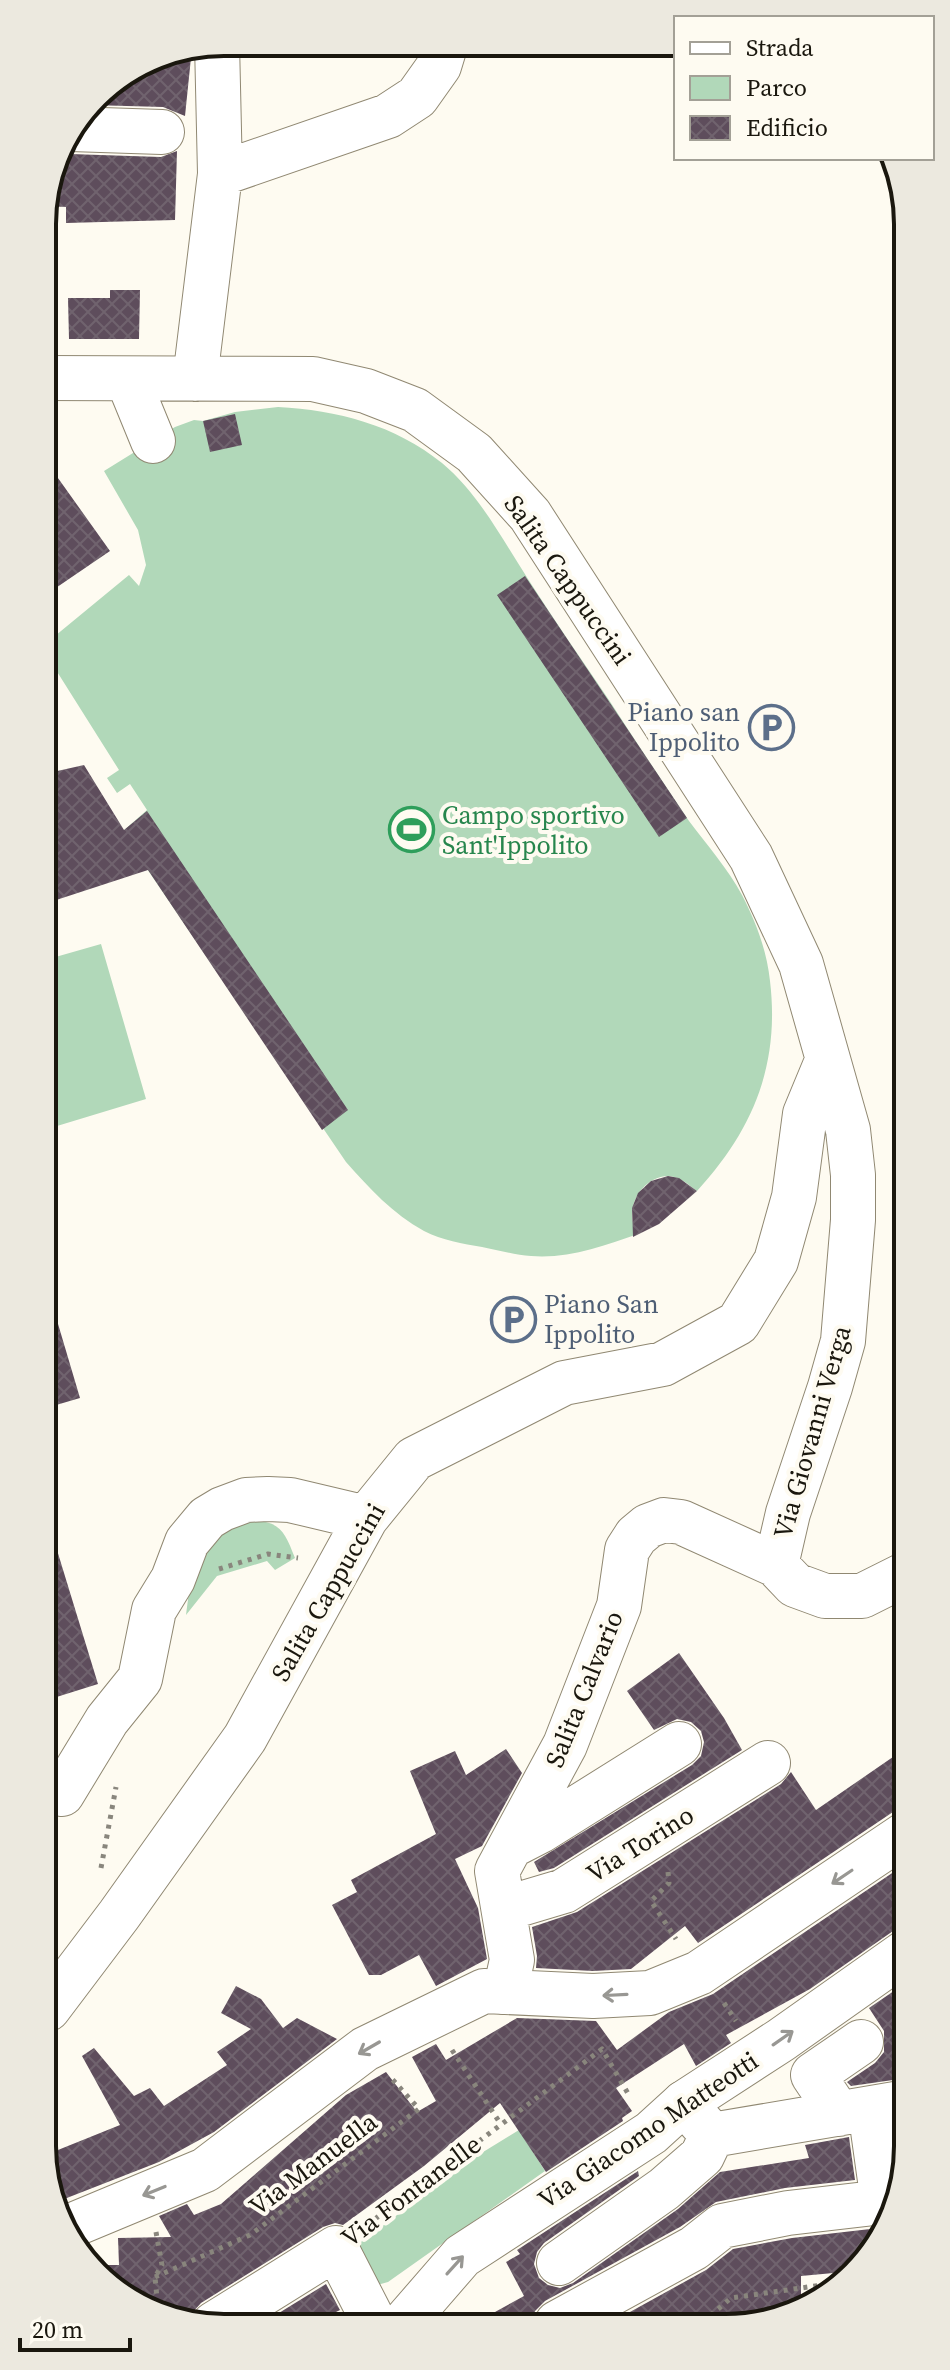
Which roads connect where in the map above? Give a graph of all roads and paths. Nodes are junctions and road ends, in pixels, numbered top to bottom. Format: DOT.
graph roads {
  1 [pos="217,56"];
  2 [pos="442,56"];
  3 [pos="84,129"];
  4 [pos="162,132"];
  5 [pos="220,174"];
  6 [pos="56,377"];
  7 [pos="195,379"];
  8 [pos="128,380"];
  9 [pos="153,441"];
  10 [pos="827,1061"];
  11 [pos="366,1518"];
  12 [pos="268,1554"];
  13 [pos="776,1565"];
  14 [pos="215,1571"];
  15 [pos="894,1580"];
  16 [pos="679,1744"];
  17 [pos="768,1763"];
  18 [pos="118,1781"];
  19 [pos="62,1794"];
  20 [pos="648,1839"];
  21 [pos="894,1842"];
  22 [pos="511,1846"];
  23 [pos="100,1870"];
  24 [pos="504,1909"];
  25 [pos="894,1960"];
  26 [pos="699,1973"];
  27 [pos="505,1992"];
  28 [pos="56,1998"];
  29 [pos="446,2041"];
  30 [pos="861,2042"];
  31 [pos="365,2049"];
  32 [pos="872,2108"];
  33 [pos="698,2119"];
  34 [pos="500,2123"];
  35 [pos="651,2133"];
  36 [pos="75,2224"];
  37 [pos="336,2248"];
  38 [pos="559,2263"];
  39 [pos="819,2285"];
  40 [pos="157,2300"];
  41 [pos="230,2314"];
  42 [pos="370,2314"];
  43 [pos="412,2314"];
  44 [pos="573,2314"];
  45 [pos="712,2314"];
  1 -- 5 [label="street"];
  2 -- 5 [label="street"];
  3 -- 4 [label="street"];
  5 -- 7 [label="street"];
  6 -- 8 [label="street, Salita Cappuccini"];
  7 -- 8 [label="street, Salita Cappuccini"];
  7 -- 10 [label="street, Salita Cappuccini"];
  8 -- 9 [label="street"];
  10 -- 11 [label="street, Salita Cappuccini"];
  10 -- 13 [label="street, Via Giovanni Verga"];
  11 -- 19 [label="street"];
  11 -- 28 [label="street, Salita Cappuccini"];
  12 -- 14 [label="path"];
  13 -- 15 [label="street, Via Giovanni Verga"];
  13 -- 22 [label="street, Salita Calvario"];
  16 -- 22 [label="street, Salita Calvario"];
  17 -- 20 [label="street, Via Torino"];
  18 -- 23 [label="path"];
  20 -- 24 [label="street, Via Torino"];
  20 -- 26 [label="path"];
  21 -- 26 [label="street, one-way"];
  22 -- 24 [label="street, Salita Calvario"];
  24 -- 27 [label="street, Salita Calvario"];
  33 -- 25 [label="street, Via Giacomo Matteotti, one-way"];
  26 -- 27 [label="street, one-way"];
  27 -- 31 [label="street, one-way"];
  29 -- 34 [label="path"];
  30 -- 32 [label="street"];
  31 -- 36 [label="street, one-way"];
  31 -- 40 [label="path, Via Manuella"];
  32 -- 33 [label="street"];
  32 -- 44 [label="street"];
  33 -- 35 [label="street, Via Giacomo Matteotti"];
  33 -- 38 [label="street"];
  34 -- 35 [label="path, Via Fontanelle"];
  34 -- 37 [label="path, Via Fontanelle"];
  43 -- 35 [label="street, Via Giacomo Matteotti, one-way"];
  37 -- 41 [label="street, Via Fontanelle"];
  37 -- 42 [label="street"];
  39 -- 45 [label="path"];
}
